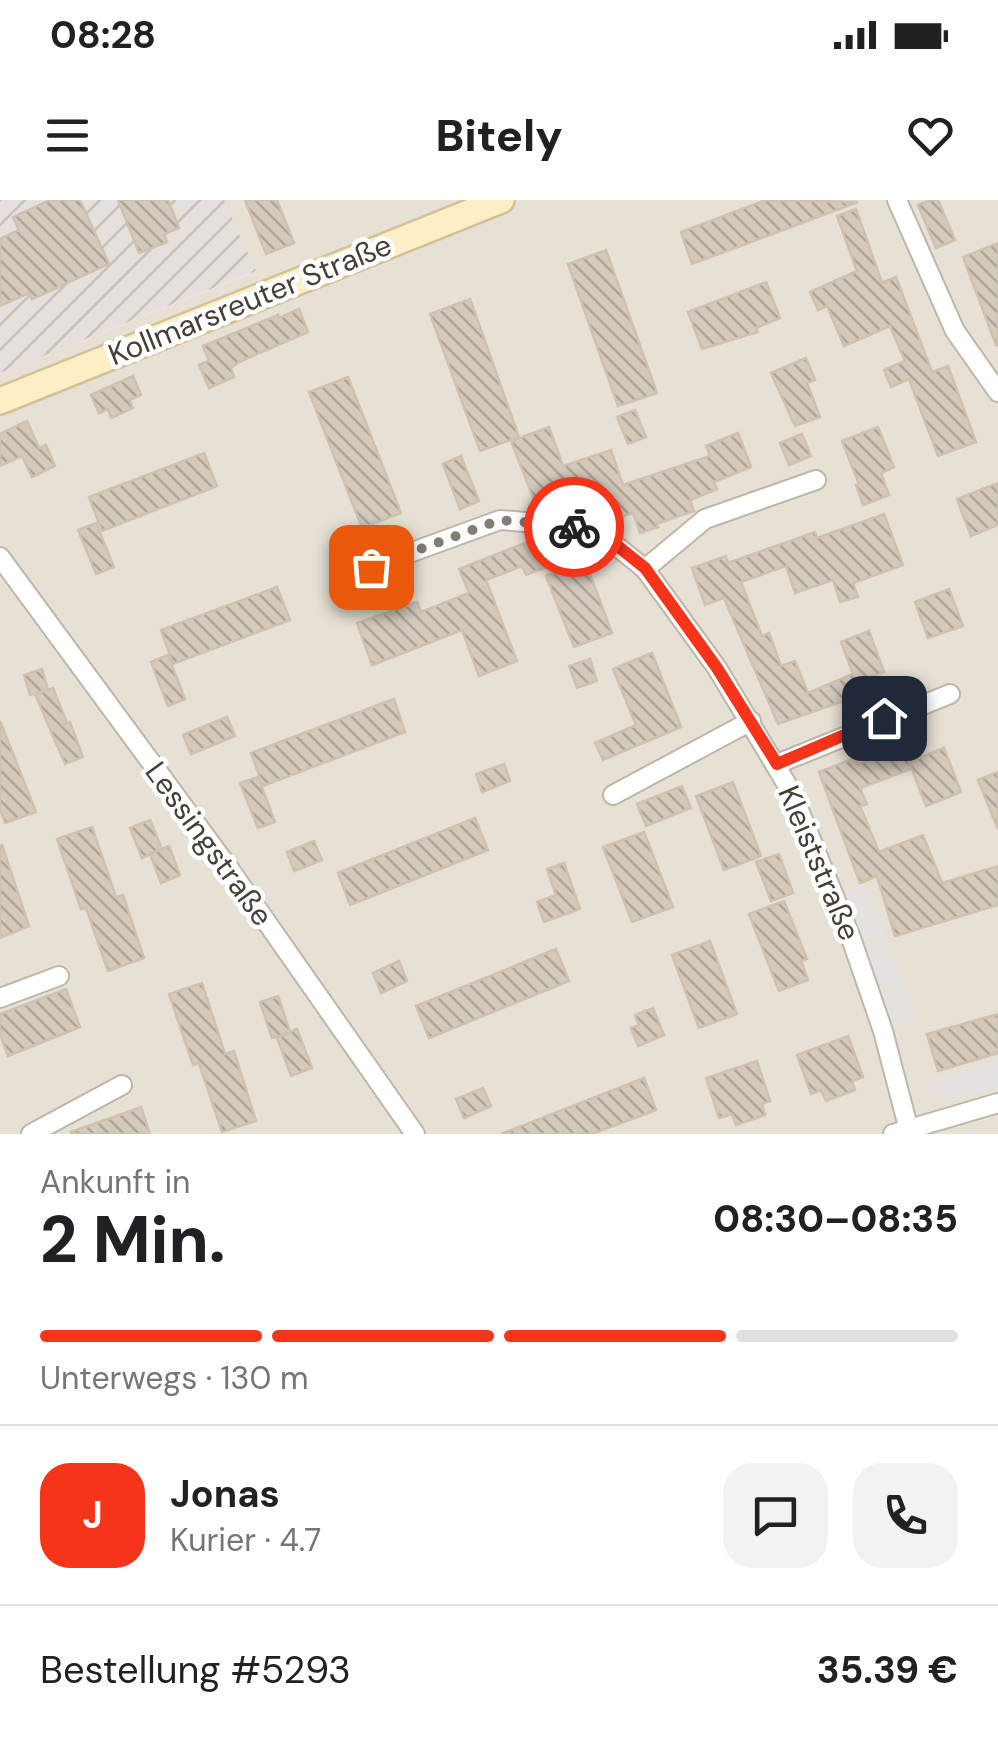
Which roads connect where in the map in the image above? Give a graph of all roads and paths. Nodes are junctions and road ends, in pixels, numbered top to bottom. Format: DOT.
graph roads {
  1 [pos="501,200"];
  2 [pos="897,200"];
  3 [pos="998,392"];
  4 [pos="0,401"];
  5 [pos="816,480"];
  6 [pos="0,557"];
  7 [pos="371,567"];
  8 [pos="645,568"];
  9 [pos="950,694"];
  10 [pos="751,721"];
  11 [pos="777,764"];
  12 [pos="613,795"];
  13 [pos="58,976"];
  14 [pos="0,998"];
  15 [pos="122,1084"];
  16 [pos="998,1103"];
  17 [pos="904,1132"];
  18 [pos="32,1134"];
  19 [pos="415,1134"];
  1 -- 4 [label="main road, Kollmarsreuter Straße"];
  2 -- 3 [label="street"];
  5 -- 8 [label="street"];
  6 -- 19 [label="street, Lessingstraße"];
  7 -- 8 [label="street, Kleiststraße"];
  8 -- 10 [label="street, Kleiststraße"];
  9 -- 11 [label="street"];
  10 -- 11 [label="street, Kleiststraße"];
  10 -- 12 [label="street"];
  11 -- 17 [label="street, Kleiststraße"];
  13 -- 14 [label="street"];
  15 -- 18 [label="street"];
  16 -- 17 [label="street"];
}
